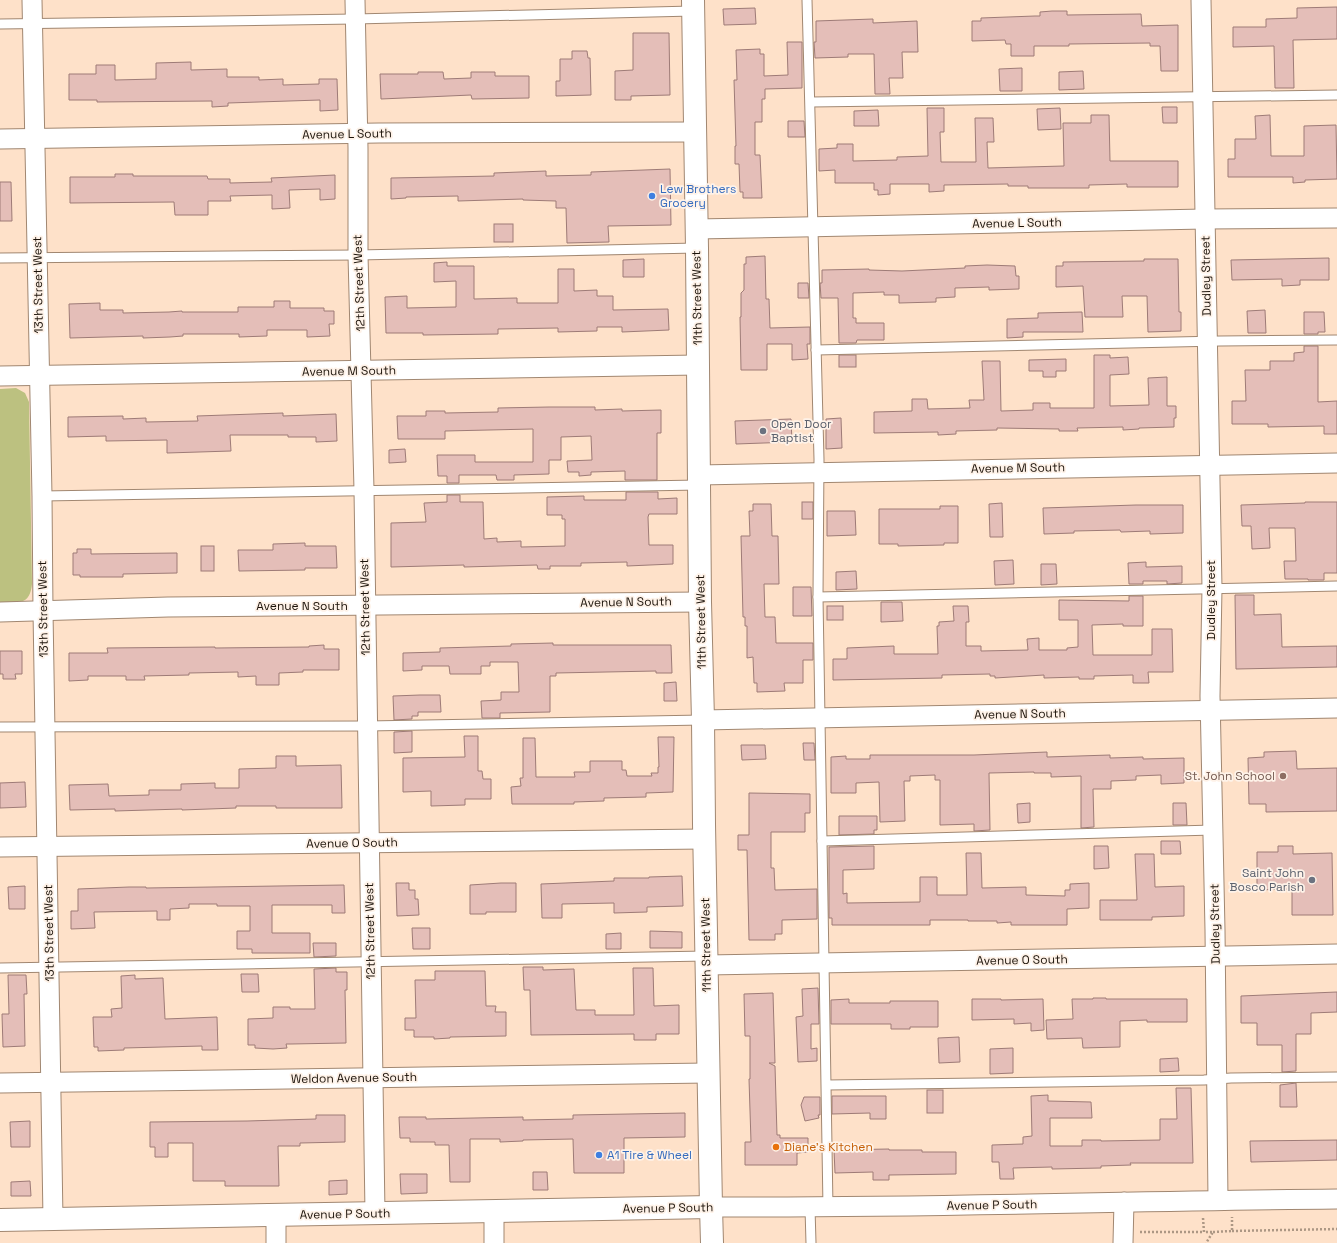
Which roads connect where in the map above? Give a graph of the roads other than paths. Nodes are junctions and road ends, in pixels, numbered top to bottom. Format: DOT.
graph roads {
  1 [pos="32,0"];
  2 [pos="355,0"];
  3 [pos="807,0"];
  4 [pos="1201,0"];
  5 [pos="693,6"];
  6 [pos="355,19"];
  7 [pos="32,23"];
  8 [pos="0,24"];
  9 [pos="1337,95"];
  10 [pos="1203,97"];
  11 [pos="811,102"];
  12 [pos="695,132"];
  13 [pos="357,134"];
  14 [pos="35,138"];
  15 [pos="0,139"];
  16 [pos="1337,218"];
  17 [pos="1205,219"];
  18 [pos="813,227"];
  19 [pos="697,239"];
  20 [pos="358,255"];
  21 [pos="0,258"];
  22 [pos="37,258"];
  23 [pos="1337,340"];
  24 [pos="1207,341"];
  25 [pos="816,350"];
  26 [pos="698,365"];
  27 [pos="361,370"];
  28 [pos="0,376"];
  29 [pos="39,376"];
  30 [pos="1337,463"];
  31 [pos="1208,465"];
  32 [pos="819,472"];
  33 [pos="699,480"];
  34 [pos="364,490"];
  35 [pos="42,496"];
  36 [pos="1337,586"];
  37 [pos="1212,588"];
  38 [pos="818,597"];
  39 [pos="700,602"];
  40 [pos="365,605"];
  41 [pos="43,611"];
  42 [pos="0,612"];
  43 [pos="1337,708"];
  44 [pos="1210,710"];
  45 [pos="820,718"];
  46 [pos="703,720"];
  47 [pos="45,726"];
  48 [pos="367,726"];
  49 [pos="0,727"];
  50 [pos="1213,830"];
  51 [pos="704,838"];
  52 [pos="822,841"];
  53 [pos="369,843"];
  54 [pos="47,846"];
  55 [pos="0,847"];
  56 [pos="1337,954"];
  57 [pos="1215,956"];
  58 [pos="707,960"];
  59 [pos="371,962"];
  60 [pos="824,963"];
  61 [pos="0,968"];
  62 [pos="49,968"];
  63 [pos="708,1073"];
  64 [pos="1337,1076"];
  65 [pos="372,1077"];
  66 [pos="1217,1079"];
  67 [pos="0,1082"];
  68 [pos="51,1082"];
  69 [pos="827,1085"];
  70 [pos="1337,1199"];
  71 [pos="1217,1200"];
  72 [pos="1124,1202"];
  73 [pos="711,1207"];
  74 [pos="819,1208"];
  75 [pos="494,1211"];
  76 [pos="375,1213"];
  77 [pos="276,1215"];
  78 [pos="53,1219"];
  79 [pos="0,1220"];
  80 [pos="276,1243"];
  81 [pos="494,1243"];
  82 [pos="712,1243"];
  83 [pos="811,1243"];
  84 [pos="1123,1243"];
  1 -- 7 [label="street, 13th Street West"];
  2 -- 6 [label="street, 12th Street West"];
  3 -- 11 [label="lane"];
  4 -- 10 [label="street, Dudley Street"];
  5 -- 6 [label="lane"];
  5 -- 12 [label="street, 11th Street West"];
  6 -- 7 [label="lane"];
  6 -- 13 [label="street, 12th Street West"];
  7 -- 8 [label="lane"];
  7 -- 14 [label="street, 13th Street West"];
  9 -- 10 [label="lane"];
  10 -- 11 [label="lane"];
  10 -- 17 [label="street, Dudley Street"];
  11 -- 18 [label="lane"];
  12 -- 13 [label="street, Avenue L South"];
  12 -- 19 [label="street, 11th Street West"];
  13 -- 14 [label="street, Avenue L South"];
  13 -- 20 [label="street, 12th Street West"];
  14 -- 15 [label="street, Avenue L South"];
  14 -- 22 [label="street, 13th Street West"];
  16 -- 17 [label="street, Avenue L South"];
  17 -- 18 [label="street, Avenue L South"];
  17 -- 24 [label="street, Dudley Street"];
  18 -- 19 [label="street, Avenue L South"];
  18 -- 25 [label="lane"];
  19 -- 20 [label="lane"];
  19 -- 26 [label="street, 11th Street West"];
  20 -- 22 [label="lane"];
  20 -- 27 [label="street, 12th Street West"];
  21 -- 22 [label="lane"];
  22 -- 29 [label="street, 13th Street West"];
  23 -- 24 [label="lane"];
  24 -- 25 [label="lane"];
  24 -- 31 [label="street, Dudley Street"];
  25 -- 32 [label="lane"];
  26 -- 27 [label="street, Avenue M South"];
  26 -- 33 [label="street, 11th Street West"];
  27 -- 29 [label="street, Avenue M South"];
  27 -- 34 [label="street, 12th Street West"];
  28 -- 29 [label="street, Avenue M South"];
  29 -- 35 [label="street, 13th Street West"];
  30 -- 31 [label="street, Avenue M South"];
  31 -- 32 [label="street, Avenue M South"];
  31 -- 37 [label="street, Dudley Street"];
  32 -- 33 [label="street, Avenue M South"];
  32 -- 38 [label="lane"];
  33 -- 34 [label="lane"];
  33 -- 39 [label="street, 11th Street West"];
  34 -- 35 [label="lane"];
  34 -- 40 [label="street, 12th Street West"];
  35 -- 41 [label="street, 13th Street West"];
  36 -- 37 [label="lane"];
  37 -- 38 [label="lane"];
  37 -- 44 [label="street, Dudley Street"];
  38 -- 45 [label="lane"];
  39 -- 40 [label="street, Avenue N South"];
  39 -- 46 [label="street, 11th Street West"];
  40 -- 41 [label="street, Avenue N South"];
  40 -- 48 [label="street, 12th Street West"];
  41 -- 42 [label="street, Avenue N South"];
  41 -- 47 [label="street, 13th Street West"];
  43 -- 44 [label="street, Avenue N South"];
  44 -- 45 [label="street, Avenue N South"];
  44 -- 50 [label="street, Dudley Street"];
  45 -- 46 [label="street, Avenue N South"];
  45 -- 52 [label="lane"];
  46 -- 48 [label="lane"];
  46 -- 51 [label="street, 11th Street West"];
  47 -- 48 [label="lane"];
  47 -- 49 [label="lane"];
  47 -- 54 [label="street, 13th Street West"];
  48 -- 53 [label="street, 12th Street West"];
  50 -- 52 [label="lane"];
  50 -- 57 [label="street, Dudley Street"];
  51 -- 53 [label="street, Avenue O South"];
  51 -- 58 [label="street, 11th Street West"];
  52 -- 60 [label="lane"];
  53 -- 54 [label="street, Avenue O South"];
  53 -- 59 [label="street, 12th Street West"];
  54 -- 55 [label="street, Avenue O South"];
  54 -- 62 [label="street, 13th Street West"];
  56 -- 57 [label="street, Avenue O South"];
  57 -- 60 [label="street, Avenue O South"];
  57 -- 66 [label="street, Dudley Street"];
  58 -- 59 [label="lane"];
  58 -- 60 [label="street, Avenue O South"];
  58 -- 63 [label="street, 11th Street West"];
  59 -- 62 [label="lane"];
  59 -- 65 [label="street, 12th Street West"];
  60 -- 69 [label="lane"];
  61 -- 62 [label="lane"];
  62 -- 68 [label="street, 13th Street West"];
  63 -- 65 [label="street, Weldon Avenue South"];
  63 -- 73 [label="street, 11th Street West"];
  64 -- 66 [label="lane"];
  65 -- 68 [label="street, Weldon Avenue South"];
  65 -- 76 [label="street, 12th Street West"];
  66 -- 69 [label="lane"];
  66 -- 71 [label="street, Dudley Street"];
  67 -- 68 [label="street, Weldon Avenue South"];
  68 -- 78 [label="street, 13th Street West"];
  69 -- 74 [label="lane"];
  70 -- 71 [label="street, Avenue P South"];
  71 -- 72 [label="street, Avenue P South"];
  72 -- 74 [label="street, Avenue P South"];
  72 -- 84 [label="street"];
  73 -- 74 [label="street, Avenue P South"];
  73 -- 75 [label="street, Avenue P South"];
  73 -- 82 [label="street, 11th Street West"];
  74 -- 83 [label="lane"];
  75 -- 76 [label="street, Avenue P South"];
  75 -- 81 [label="street"];
  76 -- 77 [label="street, Avenue P South"];
  77 -- 78 [label="street, Avenue P South"];
  77 -- 80 [label="street"];
  78 -- 79 [label="street, Avenue P South"];
}
